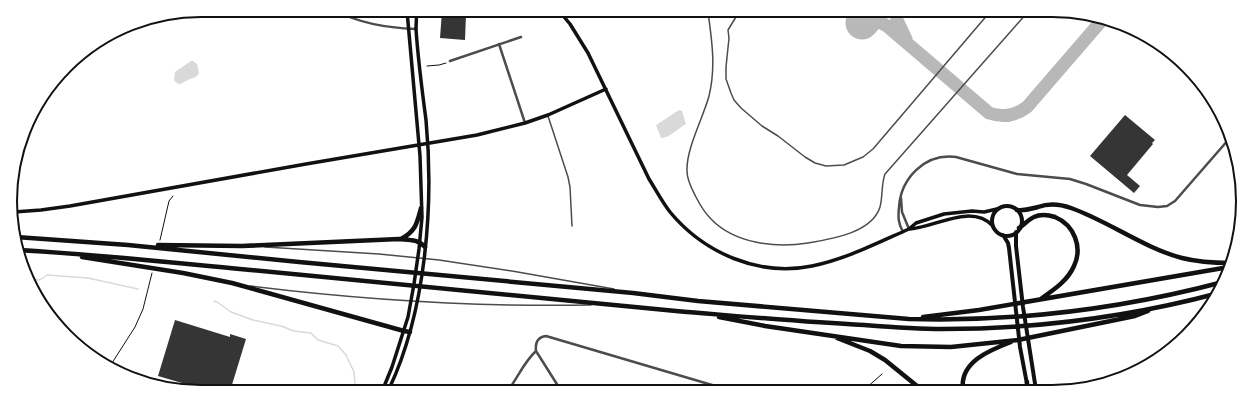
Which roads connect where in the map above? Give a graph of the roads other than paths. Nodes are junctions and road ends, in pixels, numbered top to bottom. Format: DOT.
graph roads {
  1 [pos="350,17"];
  2 [pos="407,17"];
  3 [pos="416,17"];
  4 [pos="564,17"];
  5 [pos="709,17"];
  6 [pos="736,17"];
  7 [pos="986,17"];
  8 [pos="1023,17"];
  9 [pos="408,28"];
  10 [pos="416,29"];
  11 [pos="521,37"];
  12 [pos="499,44"];
  13 [pos="450,61"];
  14 [pos="606,89"];
  15 [pos="548,115"];
  16 [pos="524,123"];
  17 [pos="1226,142"];
  18 [pos="901,195"];
  19 [pos="421,208"];
  20 [pos="997,209"];
  21 [pos="1017,210"];
  22 [pos="17,212"];
  23 [pos="572,226"];
  24 [pos="993,226"];
  25 [pos="909,229"];
  26 [pos="1018,230"];
  27 [pos="903,232"];
  28 [pos="1003,235"];
  29 [pos="21,237"];
  30 [pos="399,240"];
  31 [pos="420,243"];
  32 [pos="128,245"];
  33 [pos="242,246"];
  34 [pos="425,249"];
  35 [pos="24,250"];
  36 [pos="50,252"];
  37 [pos="1225,263"];
  38 [pos="1223,268"];
  39 [pos="232,284"];
  40 [pos="1216,284"];
  41 [pos="633,293"];
  42 [pos="1210,295"];
  43 [pos="1039,300"];
  44 [pos="611,305"];
  45 [pos="1161,307"];
  46 [pos="696,312"];
  47 [pos="909,319"];
  48 [pos="404,331"];
  49 [pos="410,332"];
  50 [pos="826,334"];
  51 [pos="1006,342"];
  52 [pos="536,351"];
  53 [pos="1027,382"];
  54 [pos="385,385"];
  55 [pos="391,385"];
  56 [pos="512,385"];
  57 [pos="557,385"];
  58 [pos="712,385"];
  59 [pos="916,385"];
  60 [pos="963,385"];
  61 [pos="1027,385"];
  62 [pos="1035,385"];
  1 -- 9 [label="street"];
  2 -- 9 [label="main road"];
  3 -- 10 [label="main road"];
  4 -- 14 [label="main road"];
  5 -- 8 [label="lane"];
  6 -- 7 [label="lane"];
  9 -- 10 [label="street"];
  9 -- 19 [label="main road"];
  10 -- 34 [label="main road"];
  11 -- 12 [label="street"];
  12 -- 13 [label="street"];
  12 -- 16 [label="street"];
  14 -- 15 [label="main road"];
  14 -- 27 [label="main road"];
  15 -- 16 [label="main road"];
  15 -- 23 [label="lane"];
  16 -- 22 [label="main road"];
  17 -- 18 [label="street"];
  18 -- 25 [label="street"];
  18 -- 27 [label="street"];
  19 -- 30 [label="highway"];
  19 -- 31 [label="main road"];
  20 -- 21 [label="main road"];
  20 -- 24 [label="main road"];
  20 -- 25 [label="main road"];
  21 -- 26 [label="main road"];
  21 -- 37 [label="highway"];
  24 -- 25 [label="main road"];
  24 -- 28 [label="main road"];
  25 -- 27 [label="main road"];
  26 -- 28 [label="main road"];
  26 -- 43 [label="highway"];
  26 -- 62 [label="main road"];
  28 -- 53 [label="main road"];
  29 -- 32 [label="highway"];
  30 -- 31 [label="highway"];
  30 -- 33 [label="highway"];
  31 -- 34 [label="highway"];
  31 -- 48 [label="main road"];
  32 -- 33 [label="highway"];
  32 -- 41 [label="highway"];
  33 -- 41 [label="lane"];
  34 -- 49 [label="main road"];
  35 -- 36 [label="highway"];
  36 -- 39 [label="highway"];
  36 -- 44 [label="highway"];
  38 -- 43 [label="highway"];
  39 -- 44 [label="lane"];
  39 -- 48 [label="highway"];
  40 -- 47 [label="highway"];
  41 -- 47 [label="highway"];
  42 -- 45 [label="highway"];
  43 -- 47 [label="highway"];
  44 -- 46 [label="highway"];
  45 -- 46 [label="highway"];
  45 -- 51 [label="highway"];
  46 -- 50 [label="highway"];
  48 -- 49 [label="highway"];
  48 -- 54 [label="main road"];
  49 -- 55 [label="main road"];
  50 -- 51 [label="highway"];
  50 -- 59 [label="highway"];
  51 -- 60 [label="highway"];
  52 -- 56 [label="street"];
  52 -- 57 [label="street"];
  52 -- 58 [label="street"];
  53 -- 61 [label="highway"];
}
